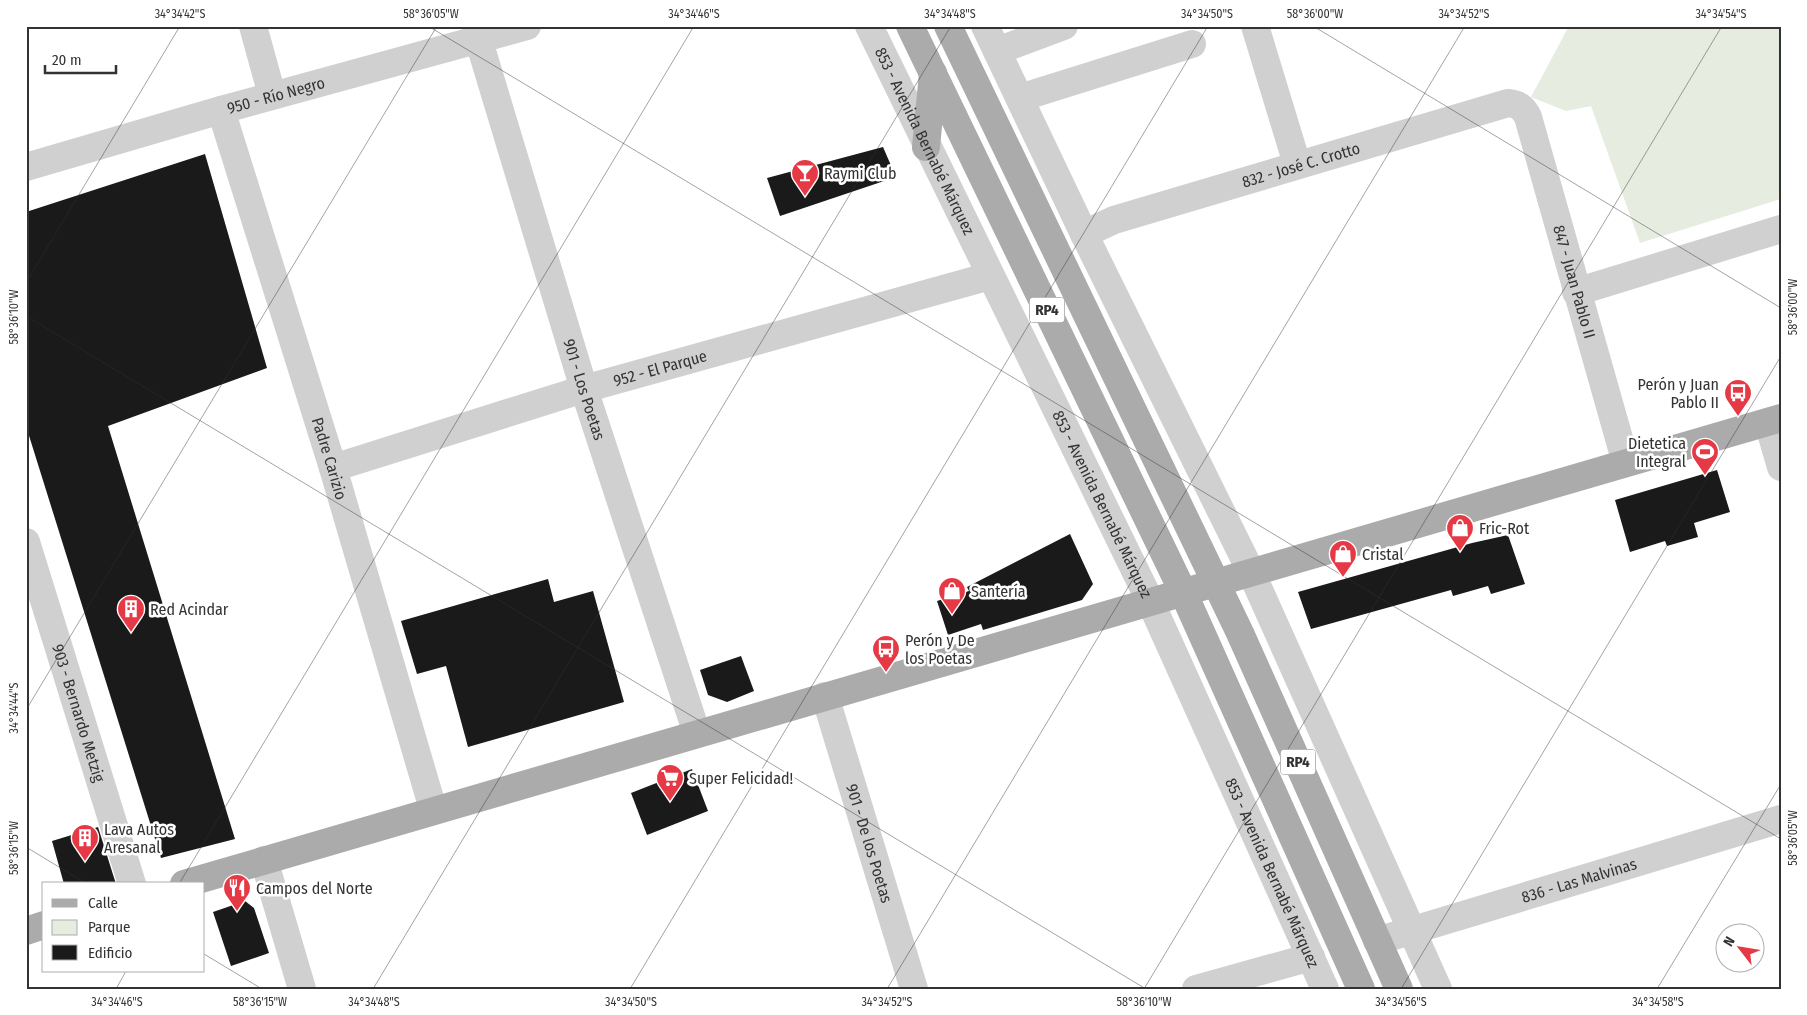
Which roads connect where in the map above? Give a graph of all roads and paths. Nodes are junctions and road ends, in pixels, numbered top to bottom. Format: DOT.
graph roads {
  1 [pos="253,26"];
  2 [pos="527,26"];
  3 [pos="869,26"];
  4 [pos="910,26"];
  5 [pos="948,26"];
  6 [pos="986,26"];
  7 [pos="1064,26"];
  8 [pos="1255,26"];
  9 [pos="479,41"];
  10 [pos="1192,44"];
  11 [pos="997,51"];
  12 [pos="933,73"];
  13 [pos="272,95"];
  14 [pos="1020,98"];
  15 [pos="1518,104"];
  16 [pos="221,110"];
  17 [pos="926,147"];
  18 [pos="1297,164"];
  19 [pos="26,167"];
  20 [pos="1781,229"];
  21 [pos="1084,234"];
  22 [pos="990,276"];
  23 [pos="1576,292"];
  24 [pos="584,390"];
  25 [pos="1774,420"];
  26 [pos="1626,463"];
  27 [pos="1781,467"];
  28 [pos="332,468"];
  29 [pos="28,551"];
  30 [pos="1252,574"];
  31 [pos="1217,584"];
  32 [pos="1184,594"];
  33 [pos="1151,603"];
  34 [pos="825,696"];
  35 [pos="697,734"];
  36 [pos="433,809"];
  37 [pos="1781,819"];
  38 [pos="264,860"];
  39 [pos="131,882"];
  40 [pos="191,882"];
  41 [pos="42,926"];
  42 [pos="26,931"];
  43 [pos="1412,931"];
  44 [pos="1377,941"];
  45 [pos="1311,957"];
  46 [pos="302,989"];
  47 [pos="914,989"];
  48 [pos="1196,989"];
  49 [pos="1325,989"];
  50 [pos="1361,989"];
  51 [pos="1399,989"];
  52 [pos="1438,989"];
  1 -- 13 [label="street"];
  2 -- 9 [label="street, 950 - Río Negro"];
  3 -- 17 [label="street, 853 - Avenida Bernabé Márquez"];
  4 -- 12 [label="main road, 853 - Avenida Bernabé Márquez / RP4"];
  5 -- 31 [label="main road, RP4"];
  6 -- 11 [label="street"];
  7 -- 11 [label="street"];
  8 -- 18 [label="street"];
  9 -- 13 [label="street, 950 - Río Negro"];
  9 -- 24 [label="street, 901 - Los Poetas"];
  10 -- 14 [label="street"];
  11 -- 14 [label="street"];
  12 -- 17 [label="main road"];
  12 -- 32 [label="main road, 853 - Avenida Bernabé Márquez / RP4"];
  13 -- 16 [label="street, 950 - Río Negro"];
  14 -- 21 [label="street"];
  15 -- 18 [label="street, 832 - José C. Crotto"];
  15 -- 23 [label="street, 847 - Juan Pablo II"];
  16 -- 19 [label="street, 950 - Río Negro"];
  16 -- 28 [label="street, Padre Carizio"];
  17 -- 22 [label="street, 853 - Avenida Bernabé Márquez"];
  18 -- 21 [label="street, 832 - José C. Crotto"];
  20 -- 23 [label="street"];
  21 -- 30 [label="street"];
  22 -- 24 [label="street, 952 - El Parque"];
  22 -- 33 [label="street, 853 - Avenida Bernabé Márquez"];
  23 -- 26 [label="street, 847 - Juan Pablo II"];
  24 -- 28 [label="street, 952 - El Parque"];
  24 -- 35 [label="street, 901 - Los Poetas"];
  25 -- 26 [label="main road"];
  25 -- 27 [label="street"];
  26 -- 30 [label="main road"];
  28 -- 36 [label="street, Padre Carizio"];
  29 -- 39 [label="street, 903 - Bernardo Metzig"];
  30 -- 31 [label="main road"];
  30 -- 43 [label="street"];
  31 -- 32 [label="main road"];
  31 -- 44 [label="main road, RP4"];
  32 -- 33 [label="main road"];
  32 -- 50 [label="main road, 853 - Avenida Bernabé Márquez / RP4"];
  33 -- 34 [label="main road"];
  33 -- 45 [label="street, 853 - Avenida Bernabé Márquez"];
  34 -- 35 [label="main road"];
  34 -- 47 [label="street, 901 - De los Poetas"];
  35 -- 36 [label="main road"];
  36 -- 38 [label="main road"];
  37 -- 43 [label="street, 836 - Las Malvinas"];
  38 -- 40 [label="main road"];
  38 -- 46 [label="street"];
  41 -- 42 [label="main road"];
  43 -- 44 [label="street, 836 - Las Malvinas"];
  43 -- 52 [label="street"];
  44 -- 51 [label="main road, RP4"];
  45 -- 48 [label="street"];
  45 -- 49 [label="street, 853 - Avenida Bernabé Márquez"];
}
